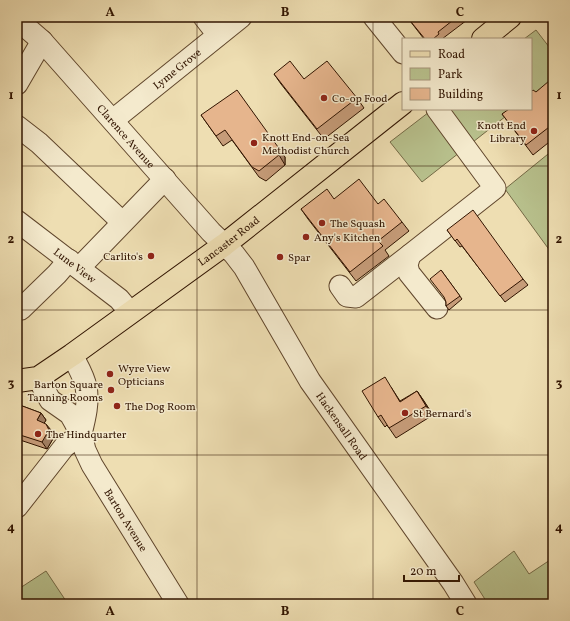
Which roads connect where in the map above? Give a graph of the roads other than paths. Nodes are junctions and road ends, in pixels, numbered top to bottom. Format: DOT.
graph roads {
  1 [pos="204,17"];
  2 [pos="241,17"];
  3 [pos="374,17"];
  4 [pos="510,17"];
  5 [pos="29,30"];
  6 [pos="218,35"];
  7 [pos="484,38"];
  8 [pos="402,52"];
  9 [pos="17,84"];
  10 [pos="402,104"];
  11 [pos="438,110"];
  12 [pos="113,120"];
  13 [pos="17,126"];
  14 [pos="165,179"];
  15 [pos="17,221"];
  16 [pos="122,222"];
  17 [pos="224,245"];
  18 [pos="410,255"];
  19 [pos="74,264"];
  20 [pos="340,286"];
  21 [pos="17,307"];
  22 [pos="437,308"];
  23 [pos="130,312"];
  24 [pos="72,355"];
  25 [pos="44,375"];
  26 [pos="17,381"];
  27 [pos="81,434"];
  28 [pos="17,507"];
  29 [pos="462,602"];
  30 [pos="178,604"];
  1 -- 6 [label="street"];
  2 -- 6 [label="street, Lyme Grove"];
  3 -- 8 [label="street"];
  4 -- 7 [label="main road"];
  5 -- 9 [label="street"];
  5 -- 12 [label="street, Clarence Avenue"];
  6 -- 12 [label="street, Lyme Grove"];
  10 -- 17 [label="main road, Lancaster Road"];
  11 -- 18 [label="street"];
  12 -- 14 [label="street, Clarence Avenue"];
  13 -- 16 [label="street"];
  14 -- 16 [label="street"];
  14 -- 17 [label="street, Clarence Avenue"];
  15 -- 19 [label="street, Lune View"];
  16 -- 19 [label="street"];
  17 -- 23 [label="main road, Lancaster Road"];
  17 -- 29 [label="street, Hackensall Road"];
  18 -- 20 [label="street"];
  18 -- 22 [label="street"];
  19 -- 21 [label="street"];
  19 -- 23 [label="street, Lune View"];
  23 -- 24 [label="main road, Lancaster Road"];
  24 -- 25 [label="main road, Lancaster Road"];
  24 -- 27 [label="street"];
  25 -- 26 [label="main road"];
  25 -- 27 [label="street, Barton Avenue"];
  27 -- 28 [label="street"];
  27 -- 30 [label="street, Barton Avenue"];
}
